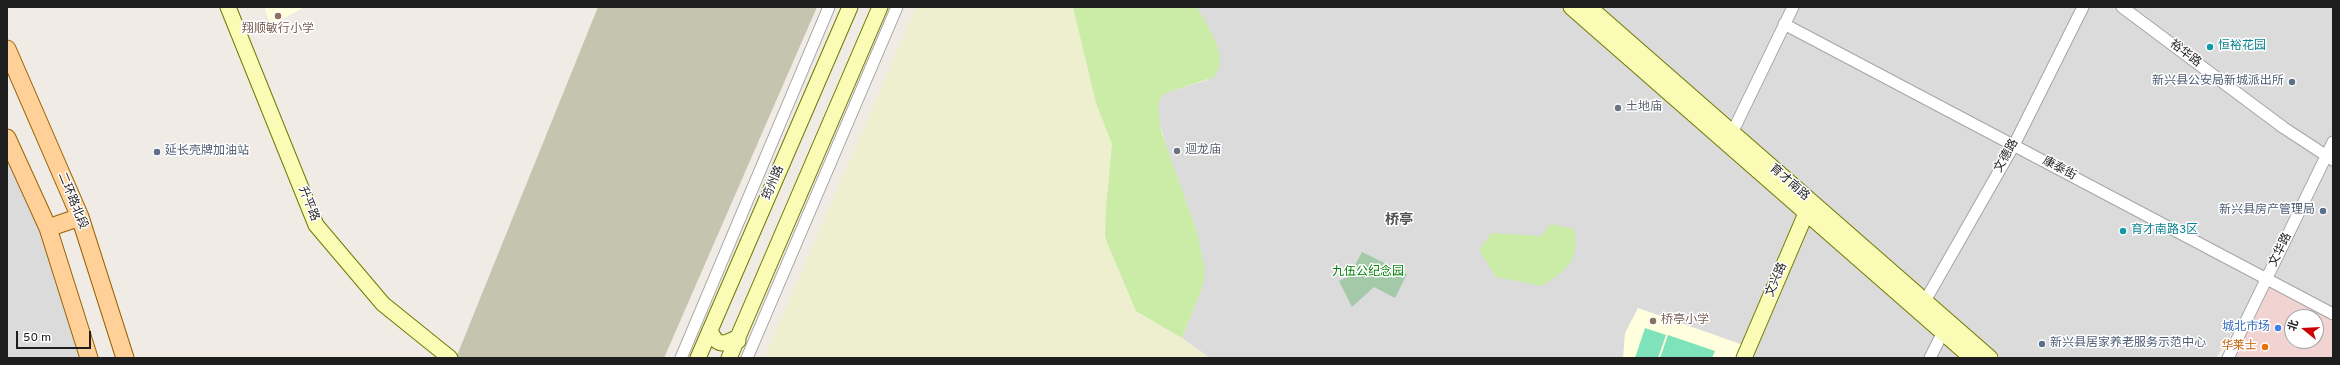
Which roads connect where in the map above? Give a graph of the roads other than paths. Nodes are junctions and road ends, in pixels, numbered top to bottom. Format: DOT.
graph roads {
  1 [pos="228,7"];
  2 [pos="829,7"];
  3 [pos="850,7"];
  4 [pos="880,7"];
  5 [pos="897,7"];
  6 [pos="1571,7"];
  7 [pos="1589,7"];
  8 [pos="1793,7"];
  9 [pos="2083,7"];
  10 [pos="2122,7"];
  11 [pos="1784,24"];
  12 [pos="7,49"];
  13 [pos="1732,133"];
  14 [pos="7,138"];
  15 [pos="2333,142"];
  16 [pos="2014,145"];
  17 [pos="2330,158"];
  18 [pos="1808,207"];
  19 [pos="80,217"];
  20 [pos="48,228"];
  21 [pos="2267,279"];
  22 [pos="1925,301"];
  23 [pos="2333,314"];
  24 [pos="710,330"];
  25 [pos="1943,332"];
  26 [pos="738,337"];
  27 [pos="89,358"];
  28 [pos="125,358"];
  29 [pos="450,358"];
  30 [pos="681,358"];
  31 [pos="698,358"];
  32 [pos="729,358"];
  33 [pos="738,358"];
  34 [pos="747,358"];
  35 [pos="1744,358"];
  36 [pos="1930,358"];
  37 [pos="1972,358"];
  38 [pos="1990,358"];
  39 [pos="2228,358"];
  1 -- 29 [label="street, 升平路"];
  2 -- 30 [label="street"];
  3 -- 24 [label="street, 筠州路"];
  4 -- 26 [label="street"];
  5 -- 34 [label="street"];
  6 -- 18 [label="street, 育才南路"];
  7 -- 13 [label="street, 育才南路"];
  8 -- 11 [label="street"];
  9 -- 16 [label="street, 文德路"];
  10 -- 17 [label="street, 裕华路"];
  11 -- 13 [label="street"];
  11 -- 16 [label="street, 康泰街"];
  12 -- 19 [label="main road, 二环路北段"];
  13 -- 18 [label="street, 育才南路"];
  14 -- 20 [label="main road"];
  15 -- 17 [label="street, 文华路"];
  16 -- 21 [label="street, 康泰街"];
  16 -- 22 [label="street, 文德路"];
  17 -- 21 [label="street, 文华路"];
  18 -- 22 [label="street, 育才南路"];
  18 -- 25 [label="street, 育才南路"];
  18 -- 35 [label="street, 文兴路"];
  19 -- 20 [label="main road"];
  19 -- 28 [label="main road, 二环路北段"];
  20 -- 27 [label="main road"];
  21 -- 23 [label="street, 康泰街"];
  21 -- 39 [label="street, 文华路"];
  22 -- 38 [label="street, 育才南路"];
  24 -- 26 [label="street"];
  24 -- 31 [label="street, 筠州路"];
  25 -- 36 [label="street"];
  25 -- 37 [label="street, 育才南路"];
  26 -- 32 [label="street"];
  26 -- 33 [label="street"];
}
